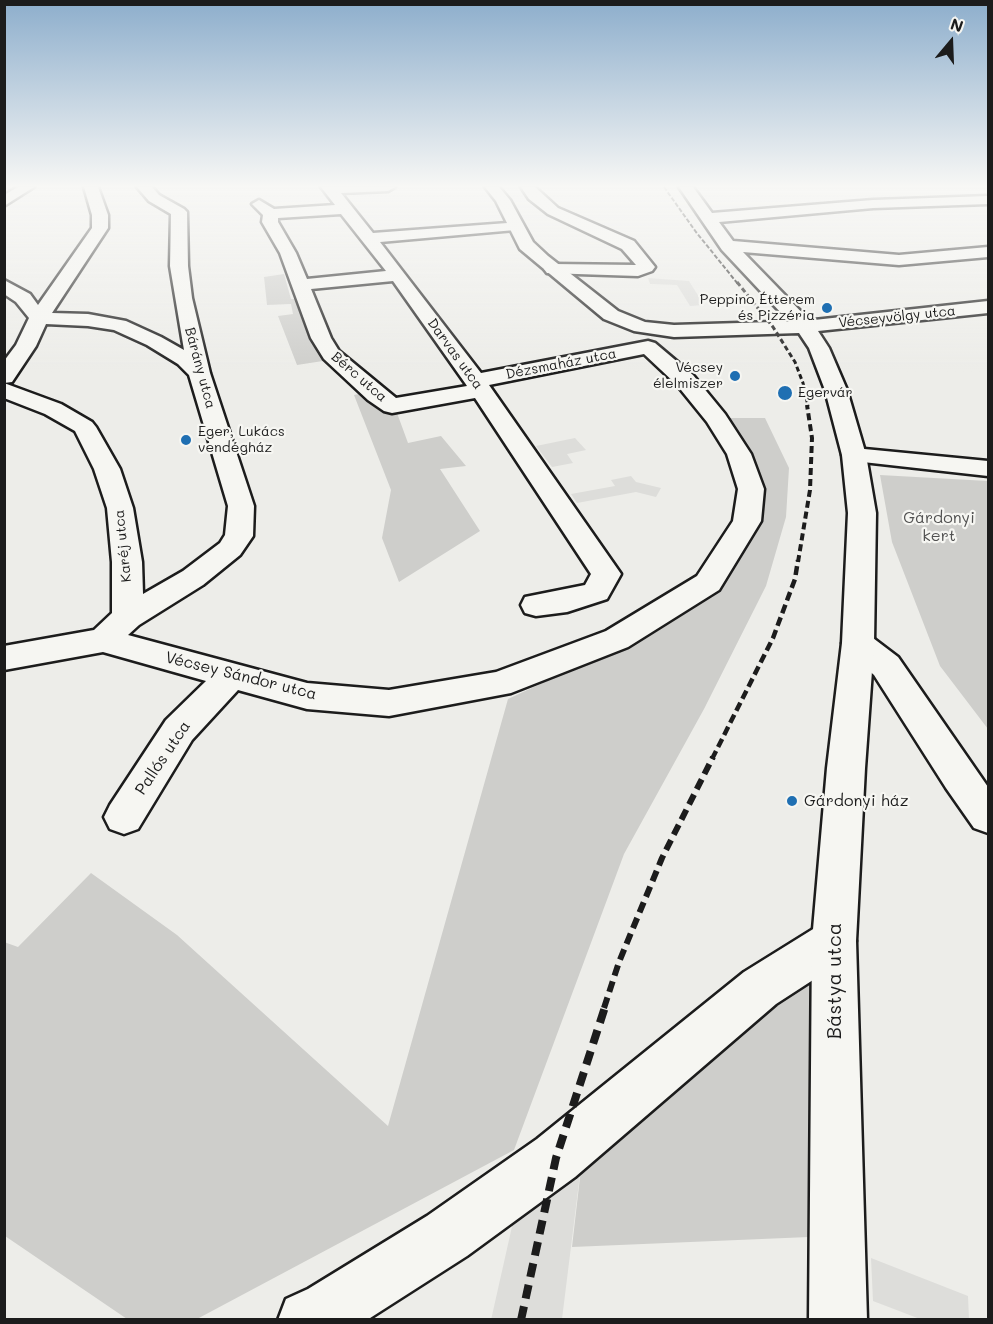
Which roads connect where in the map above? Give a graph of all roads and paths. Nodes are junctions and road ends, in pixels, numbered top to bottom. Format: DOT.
graph roads {
  1 [pos="86,249"];
  2 [pos="179,249"];
  3 [pos="286,249"];
  4 [pos="377,249"];
  5 [pos="530,249"];
  6 [pos="631,249"];
  7 [pos="731,249"];
  8 [pos="762,249"];
  9 [pos="988,252"];
  10 [pos="553,269"];
  11 [pos="398,275"];
  12 [pos="4,285"];
  13 [pos="300,285"];
  14 [pos="14,299"];
  15 [pos="988,308"];
  16 [pos="39,318"];
  17 [pos="805,327"];
  18 [pos="653,338"];
  19 [pos="199,374"];
  20 [pos="4,377"];
  21 [pos="478,386"];
  22 [pos="4,390"];
  23 [pos="854,455"];
  24 [pos="988,469"];
  25 [pos="536,605"];
  26 [pos="128,617"];
  27 [pos="103,640"];
  28 [pos="858,643"];
  29 [pos="4,658"];
  30 [pos="231,676"];
  31 [pos="988,816"];
  32 [pos="124,818"];
  33 [pos="834,941"];
  34 [pos="306,1320"];
  35 [pos="838,1320"];
  1 -- 16 [label="street"];
  2 -- 19 [label="street, Bárány utca"];
  3 -- 13 [label="street, Bérc utca"];
  4 -- 11 [label="street, Darvas utca"];
  5 -- 10 [label="street, Vécsey Sándor utca"];
  6 -- 10 [label="street"];
  7 -- 17 [label="street"];
  8 -- 9 [label="street"];
  10 -- 18 [label="street, Vécsey Sándor utca"];
  11 -- 13 [label="street"];
  11 -- 21 [label="street, Darvas utca"];
  12 -- 14 [label="street"];
  13 -- 21 [label="street, Bérc utca"];
  14 -- 16 [label="street"];
  15 -- 17 [label="street, Vécseyvölgy utca"];
  16 -- 19 [label="street"];
  16 -- 20 [label="street"];
  17 -- 18 [label="street, Vécseyvölgy utca"];
  17 -- 23 [label="street, Bástya utca"];
  18 -- 21 [label="street, Dézsmaház utca"];
  18 -- 30 [label="street, Vécsey Sándor utca"];
  19 -- 26 [label="street, Bárány utca"];
  21 -- 25 [label="street, Darvas utca"];
  22 -- 26 [label="street, Karéj utca"];
  23 -- 24 [label="street"];
  23 -- 28 [label="street, Bástya utca"];
  26 -- 27 [label="street, Bárány utca"];
  27 -- 29 [label="street, Vécsey Sándor utca"];
  27 -- 30 [label="street, Vécsey Sándor utca"];
  28 -- 31 [label="street"];
  28 -- 33 [label="street, Bástya utca"];
  30 -- 32 [label="street, Pallós utca"];
  33 -- 34 [label="street"];
  33 -- 35 [label="street, Bástya utca"];
}
